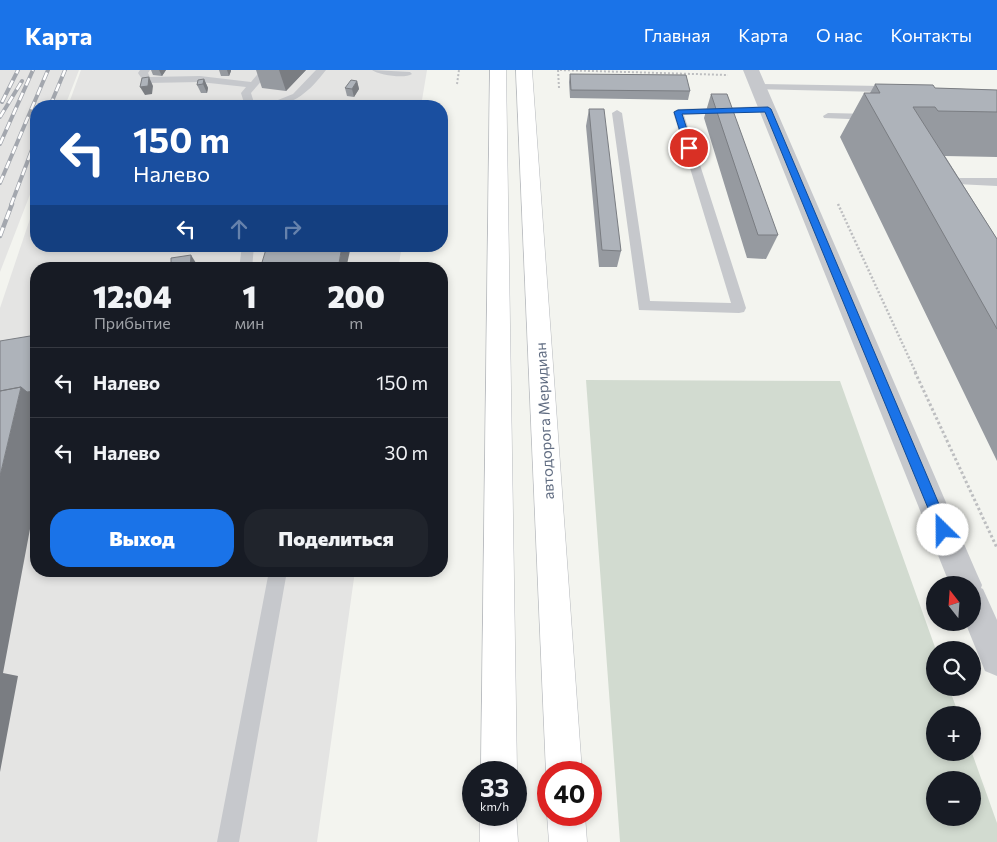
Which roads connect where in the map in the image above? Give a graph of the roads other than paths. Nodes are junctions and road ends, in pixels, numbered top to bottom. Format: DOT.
graph roads {
  1 [pos="145,70"];
  2 [pos="266,70"];
  3 [pos="321,70"];
  4 [pos="377,70"];
  5 [pos="498,70"];
  6 [pos="524,70"];
  7 [pos="407,74"];
  8 [pos="754,77"];
  9 [pos="253,85"];
  10 [pos="882,89"];
  11 [pos="248,100"];
  12 [pos="287,100"];
  13 [pos="768,109"];
  14 [pos="617,113"];
  15 [pos="828,116"];
  16 [pos="888,117"];
  17 [pos="997,182"];
  18 [pos="949,197"];
  19 [pos="962,576"];
  20 [pos="277,577"];
  21 [pos="981,621"];
  22 [pos="997,659"];
  23 [pos="499,761"];
  24 [pos="563,761"];
  25 [pos="499,826"];
  26 [pos="567,826"];
  27 [pos="228,842"];
  28 [pos="499,842"];
  29 [pos="568,842"];
  1 -- 9 [label="lane"];
  2 -- 9 [label="lane"];
  3 -- 12 [label="lane"];
  4 -- 7 [label="lane"];
  5 -- 23 [label="main road"];
  6 -- 24 [label="main road, автодорога Меридиан"];
  8 -- 10 [label="lane"];
  8 -- 13 [label="street"];
  9 -- 11 [label="lane"];
  13 -- 14 [label="lane"];
  13 -- 19 [label="street"];
  15 -- 16 [label="lane"];
  17 -- 18 [label="lane"];
  20 -- 27 [label="lane"];
  21 -- 22 [label="street"];
  25 -- 28 [label="main road"];
  26 -- 29 [label="main road"];
}
